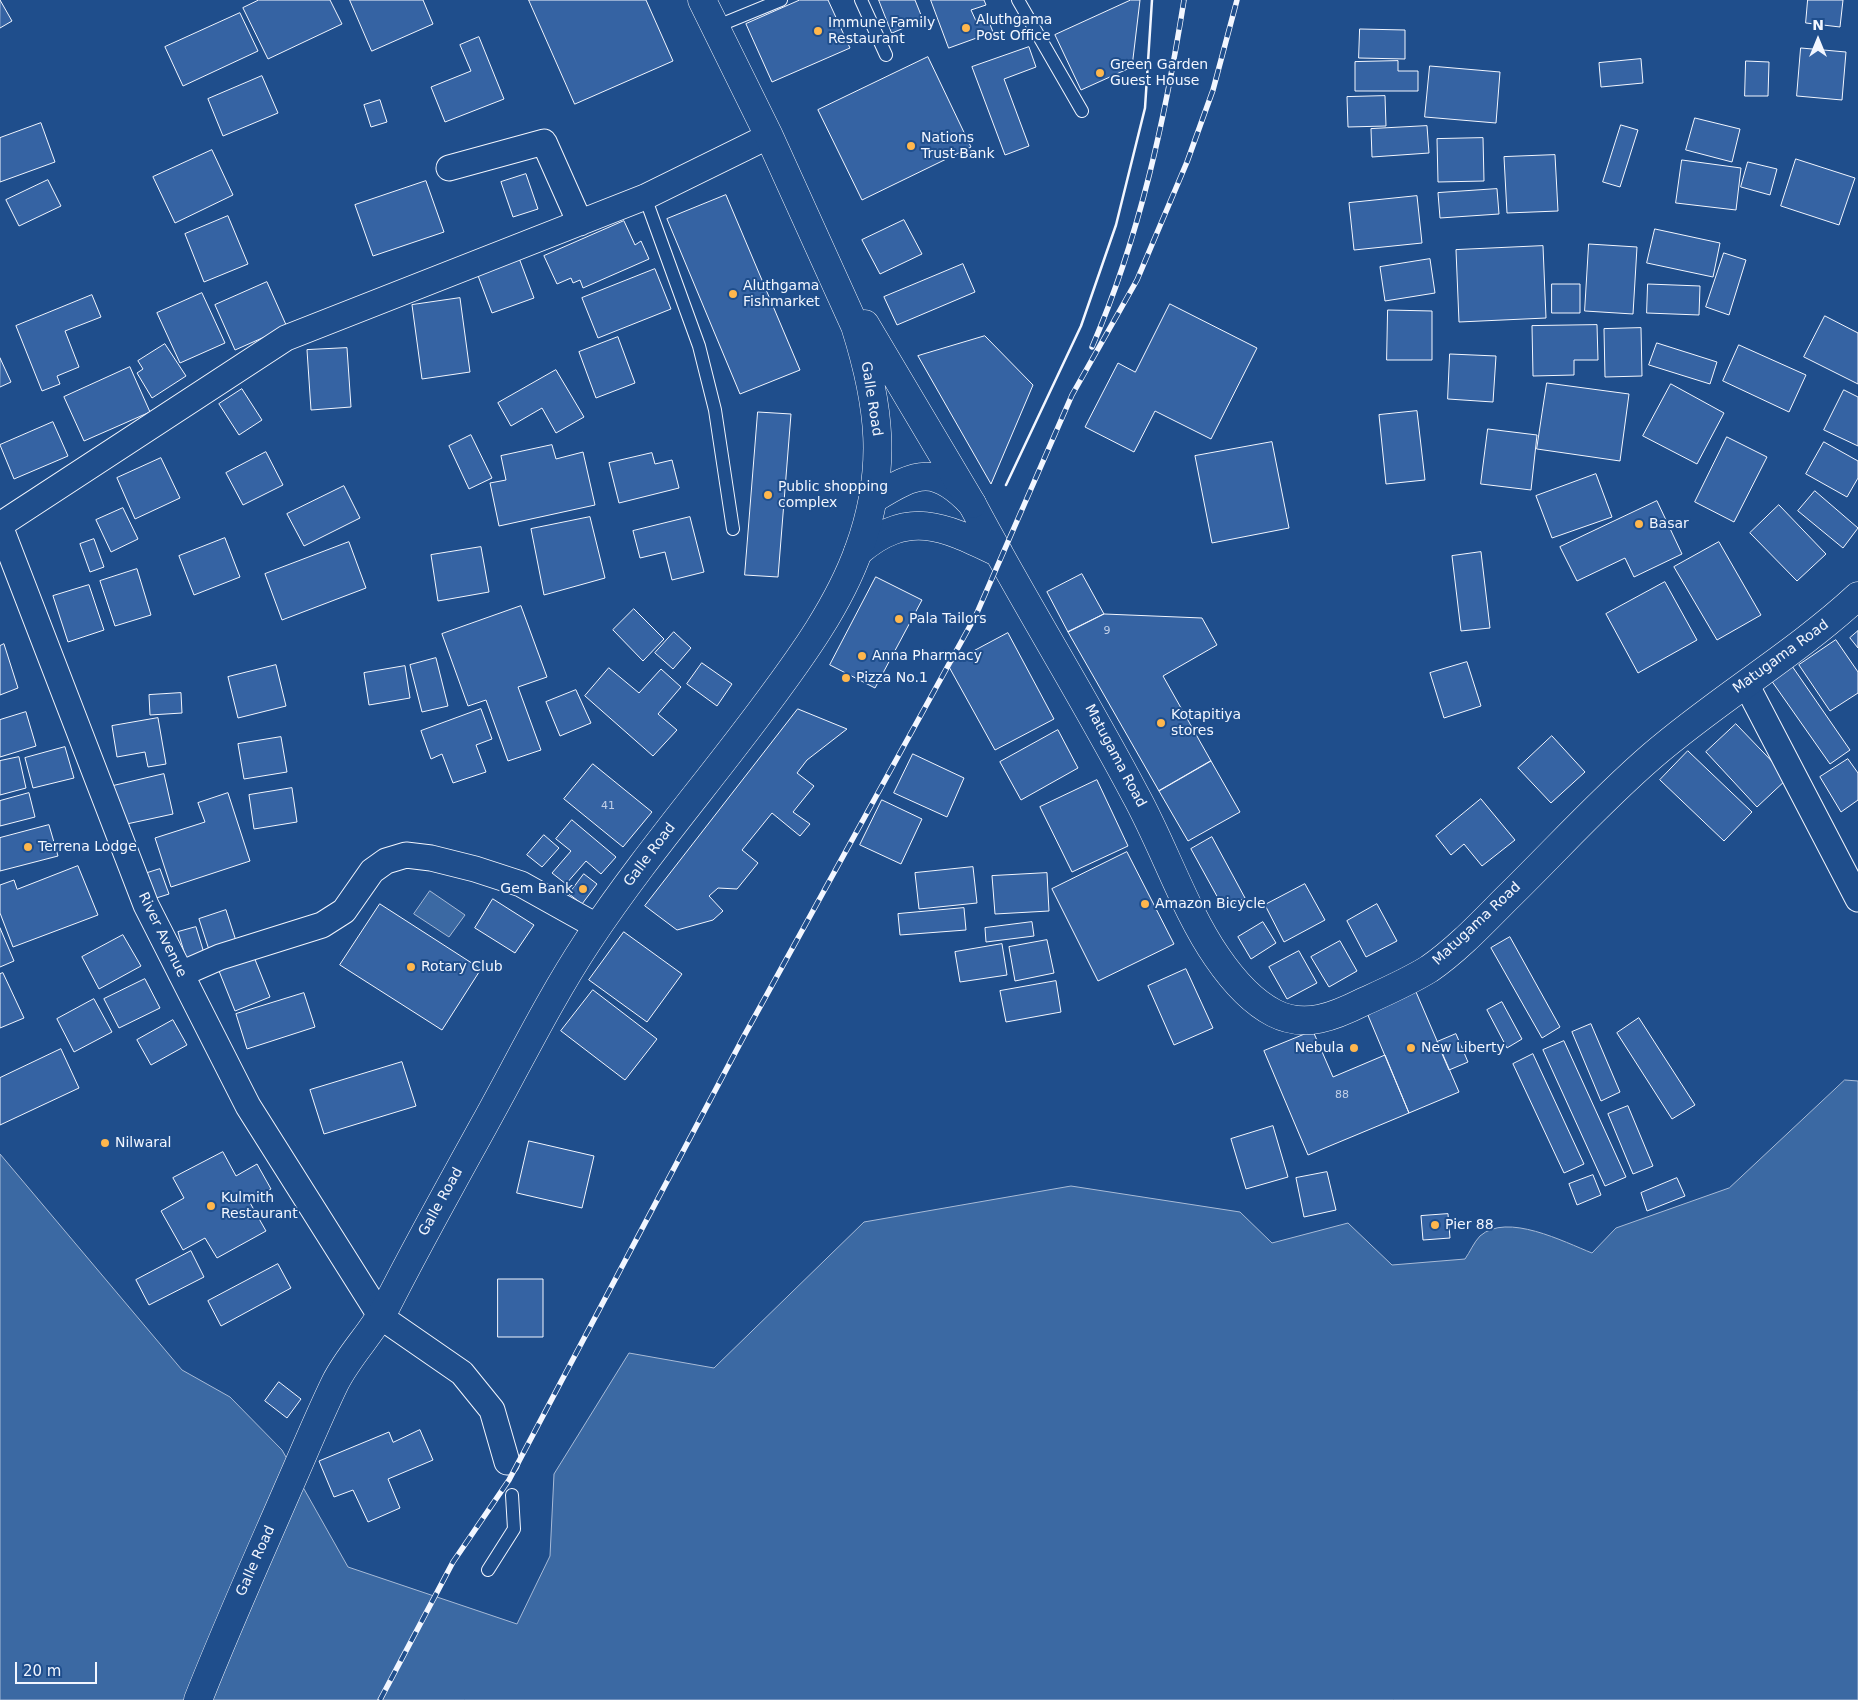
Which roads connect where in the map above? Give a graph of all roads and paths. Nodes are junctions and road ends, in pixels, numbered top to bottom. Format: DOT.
graph roads {
  1 [pos="702,0"];
  2 [pos="781,0"];
  3 [pos="861,0"];
  4 [pos="1018,0"];
  5 [pos="715,27"];
  6 [pos="886,55"];
  7 [pos="1082,111"];
  8 [pos="769,136"];
  9 [pos="449,168"];
  10 [pos="645,197"];
  11 [pos="580,223"];
  12 [pos="829,265"];
  13 [pos="875,498"];
  14 [pos="972,504"];
  15 [pos="0,525"];
  16 [pos="733,529"];
  17 [pos="858,552"];
  18 [pos="999,553"];
  19 [pos="1858,596"];
  20 [pos="1746,684"];
  21 [pos="1858,899"];
  22 [pos="598,927"];
  23 [pos="181,974"];
  24 [pos="381,1317"];
  25 [pos="507,1462"];
  26 [pos="512,1495"];
  27 [pos="488,1570"];
  28 [pos="198,1700"];
  1 -- 5 [label="main road, Galle Road"];
  2 -- 5 [label="lane"];
  3 -- 6 [label="lane"];
  4 -- 7 [label="lane"];
  5 -- 8 [label="main road, Galle Road"];
  8 -- 10 [label="street"];
  8 -- 12 [label="main road, Galle Road"];
  9 -- 11 [label="street"];
  10 -- 11 [label="street"];
  10 -- 16 [label="lane"];
  11 -- 15 [label="street"];
  12 -- 13 [label="main road, Galle Road"];
  12 -- 14 [label="main road"];
  13 -- 14 [label="main road, Matugama Road"];
  13 -- 17 [label="main road, Galle Road"];
  14 -- 18 [label="main road, Matugama Road"];
  15 -- 23 [label="street, River Avenue"];
  17 -- 18 [label="main road"];
  17 -- 22 [label="main road, Galle Road"];
  18 -- 20 [label="main road, Matugama Road"];
  19 -- 20 [label="main road, Matugama Road"];
  20 -- 21 [label="street"];
  22 -- 23 [label="street"];
  22 -- 24 [label="main road, Galle Road"];
  23 -- 24 [label="street, River Avenue"];
  24 -- 25 [label="street"];
  24 -- 28 [label="main road, Galle Road"];
  26 -- 27 [label="lane"];
}
